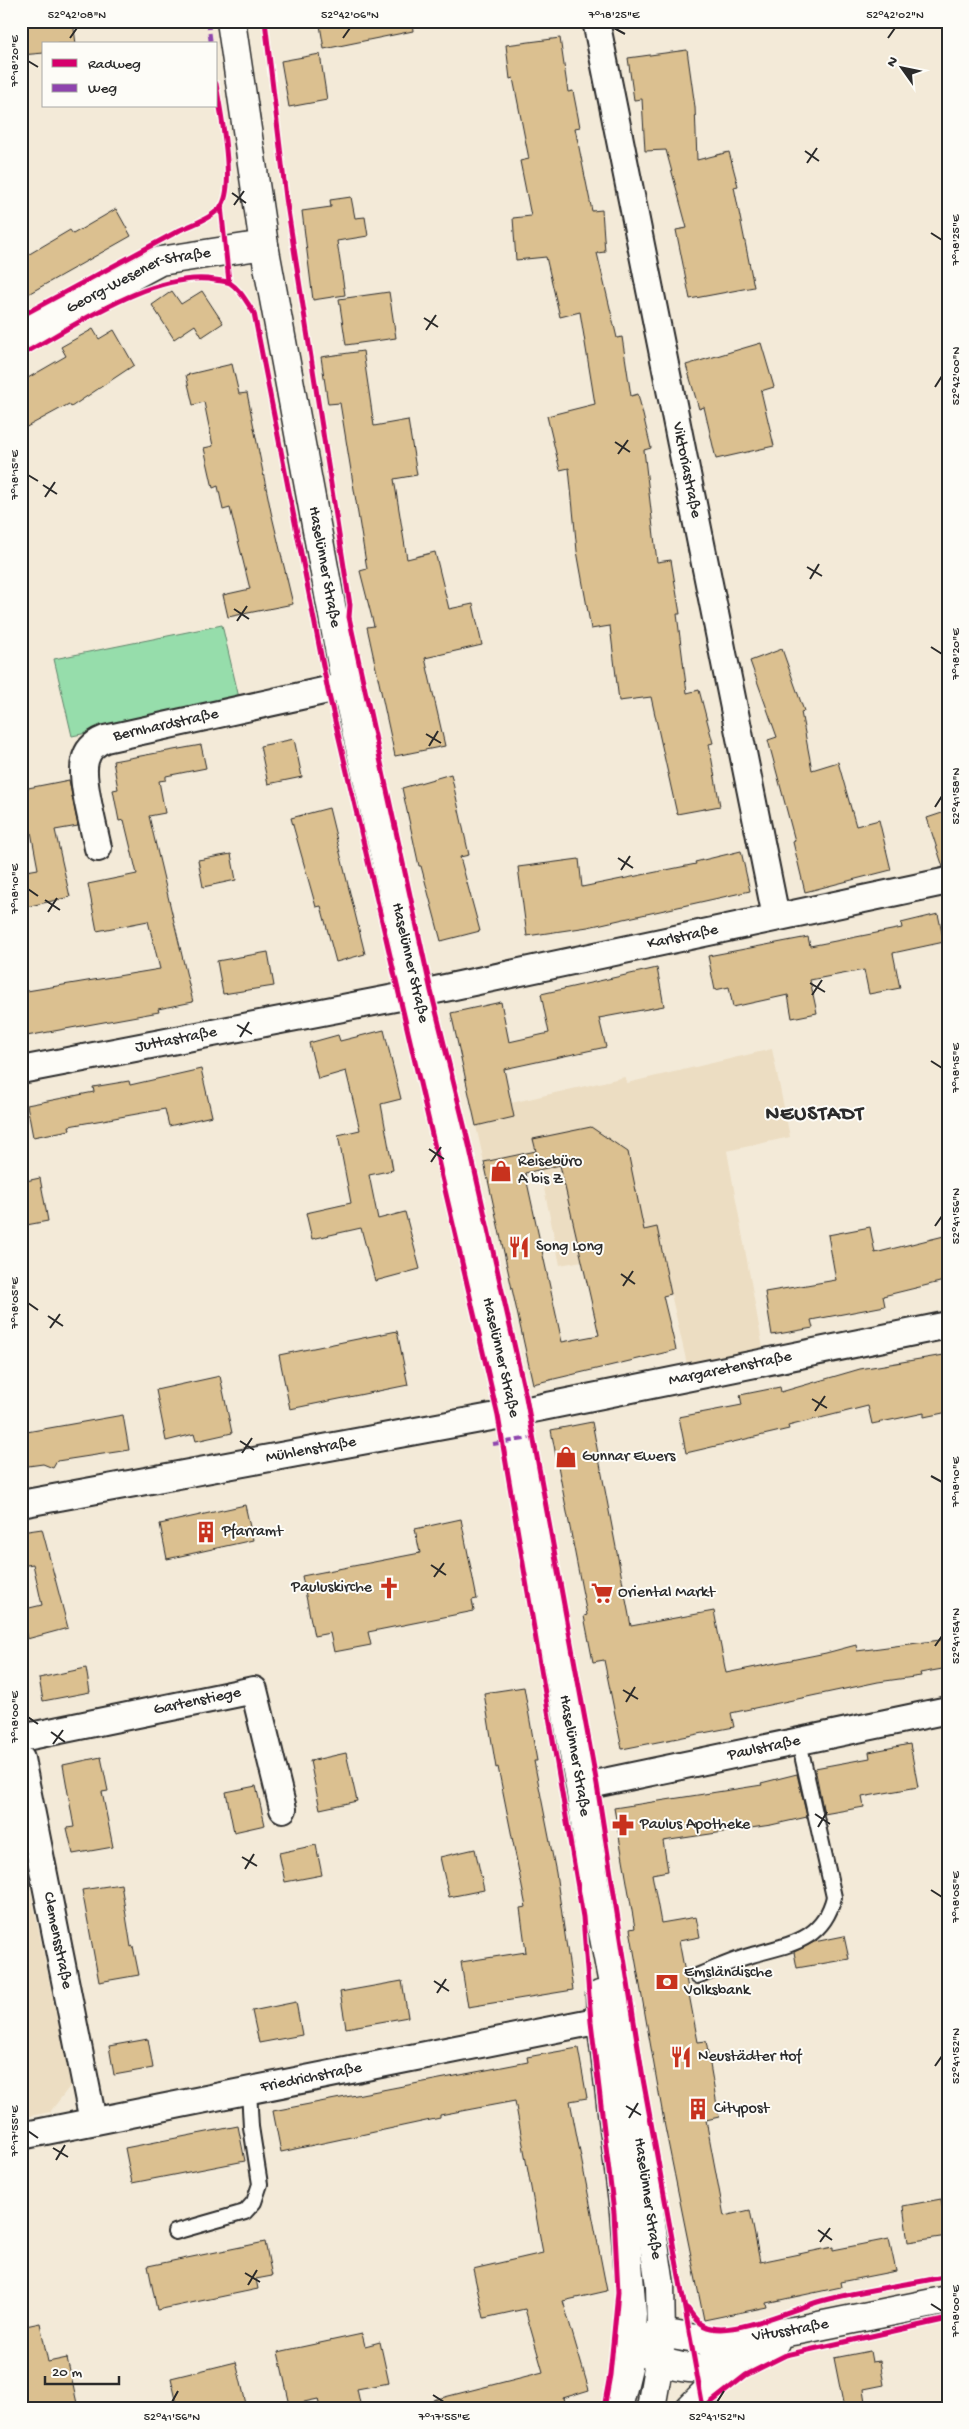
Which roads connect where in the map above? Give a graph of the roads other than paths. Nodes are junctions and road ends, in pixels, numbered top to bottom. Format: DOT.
graph roads {
  1 [pos="231,21"];
  2 [pos="596,21"];
  3 [pos="264,245"];
  4 [pos="21,335"];
  5 [pos="346,686"];
  6 [pos="98,848"];
  7 [pos="948,881"];
  8 [pos="776,917"];
  9 [pos="417,994"];
  10 [pos="21,1070"];
  11 [pos="948,1325"];
  12 [pos="513,1413"];
  13 [pos="21,1504"];
  14 [pos="948,1710"];
  15 [pos="21,1738"];
  16 [pos="799,1742"];
  17 [pos="21,1759"];
  18 [pos="580,1787"];
  19 [pos="283,1809"];
  20 [pos="597,1901"];
  21 [pos="698,1976"];
  22 [pos="601,2020"];
  23 [pos="248,2090"];
  24 [pos="94,2121"];
  25 [pos="21,2136"];
  26 [pos="175,2232"];
  27 [pos="948,2300"];
  28 [pos="799,2330"];
  29 [pos="661,2333"];
  30 [pos="631,2343"];
  31 [pos="740,2359"];
  32 [pos="659,2362"];
  33 [pos="618,2408"];
  34 [pos="651,2408"];
  35 [pos="690,2408"];
  1 -- 3 [label="street, Haselünner Straße"];
  2 -- 8 [label="street, Viktoriastraße"];
  3 -- 4 [label="street, Georg-Wesener-Straße"];
  3 -- 5 [label="street, Haselünner Straße"];
  5 -- 6 [label="street, Bernhardstraße"];
  5 -- 9 [label="street, Haselünner Straße"];
  7 -- 8 [label="street, Karlstraße"];
  8 -- 9 [label="street, Karlstraße"];
  9 -- 10 [label="street, Juttastraße"];
  9 -- 12 [label="street, Haselünner Straße"];
  11 -- 12 [label="street, Margaretenstraße"];
  12 -- 13 [label="street, Mühlenstraße"];
  12 -- 18 [label="street, Haselünner Straße"];
  14 -- 16 [label="street, Paulstraße"];
  15 -- 19 [label="street, Gartenstiege"];
  16 -- 18 [label="street, Paulstraße"];
  16 -- 21 [label="lane"];
  17 -- 24 [label="street, Clemensstraße"];
  18 -- 20 [label="street, Haselünner Straße"];
  20 -- 22 [label="street, Haselünner Straße"];
  20 -- 29 [label="street, Haselünner Straße"];
  22 -- 23 [label="street, Friedrichstraße"];
  22 -- 30 [label="street, Haselünner Straße"];
  23 -- 24 [label="street, Friedrichstraße"];
  23 -- 26 [label="lane"];
  24 -- 25 [label="street, Friedrichstraße"];
  27 -- 28 [label="street, Vitusstraße"];
  28 -- 29 [label="street, Vitusstraße"];
  28 -- 31 [label="street"];
  29 -- 30 [label="street, Vitusstraße"];
  29 -- 32 [label="street, Haselünner Straße"];
  30 -- 32 [label="street"];
  30 -- 33 [label="street, Haselünner Straße"];
  31 -- 32 [label="street"];
  31 -- 35 [label="street"];
  32 -- 34 [label="street, Haselünner Straße"];
}
